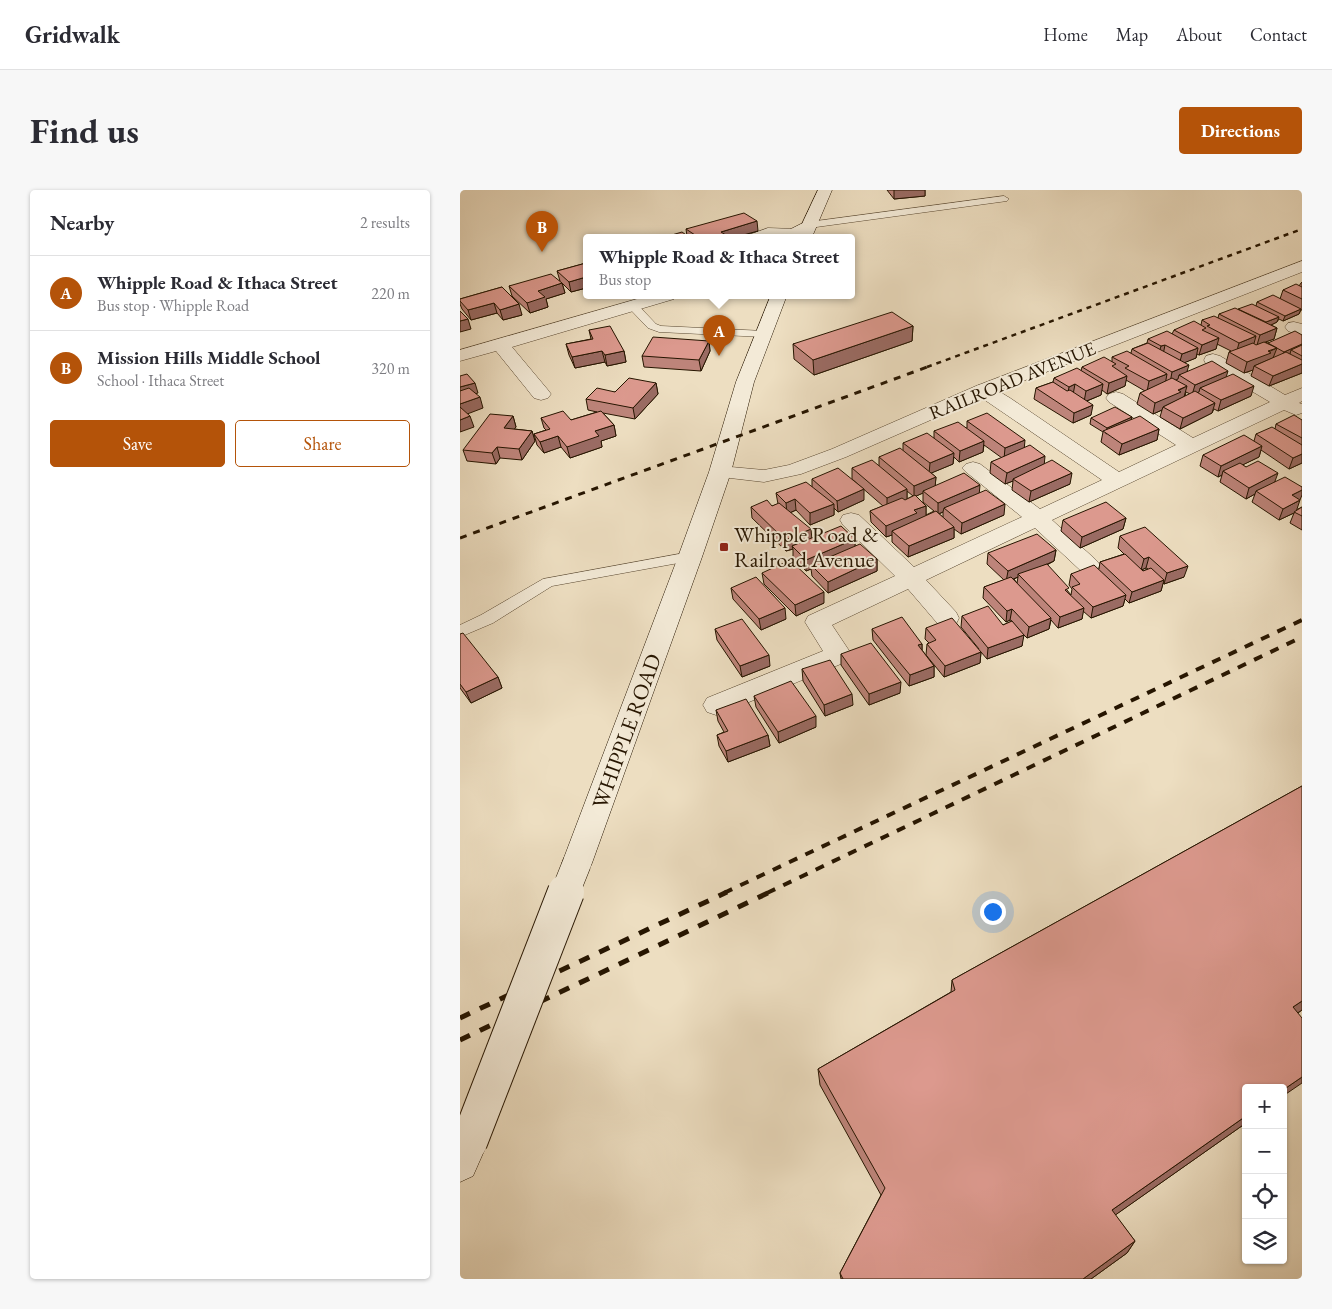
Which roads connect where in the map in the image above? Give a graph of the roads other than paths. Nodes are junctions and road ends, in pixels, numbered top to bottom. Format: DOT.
graph roads {
  1 [pos="825,190"];
  2 [pos="1004,199"];
  3 [pos="798,233"];
  4 [pos="758,234"];
  5 [pos="1302,266"];
  6 [pos="652,299"];
  7 [pos="778,299"];
  8 [pos="632,305"];
  9 [pos="765,334"];
  10 [pos="500,344"];
  11 [pos="460,356"];
  12 [pos="1213,360"];
  13 [pos="983,390"];
  14 [pos="541,394"];
  15 [pos="1116,398"];
  16 [pos="1296,403"];
  17 [pos="1192,446"];
  18 [pos="973,468"];
  19 [pos="720,472"];
  20 [pos="1117,480"];
  21 [pos="1038,518"];
  22 [pos="851,520"];
  23 [pos="690,557"];
  24 [pos="1088,565"];
  25 [pos="911,578"];
  26 [pos="947,618"];
  27 [pos="460,632"];
  28 [pos="716,705"];
  29 [pos="465,1152"];
  1 -- 3 [label="street"];
  2 -- 3 [label="lane"];
  3 -- 4 [label="lane"];
  5 -- 13 [label="street, RAILROAD AVENUE"];
  6 -- 8 [label="street"];
  7 -- 9 [label="street, WHIPPLE ROAD"];
  8 -- 9 [label="lane"];
  8 -- 10 [label="street"];
  9 -- 19 [label="street, WHIPPLE ROAD"];
  10 -- 11 [label="street"];
  10 -- 14 [label="street"];
  12 -- 16 [label="street"];
  13 -- 19 [label="street, RAILROAD AVENUE"];
  13 -- 20 [label="street"];
  15 -- 17 [label="street"];
  16 -- 17 [label="street"];
  17 -- 20 [label="street"];
  18 -- 21 [label="street"];
  19 -- 23 [label="street, WHIPPLE ROAD"];
  20 -- 21 [label="street"];
  21 -- 24 [label="street"];
  21 -- 25 [label="street"];
  22 -- 25 [label="street"];
  23 -- 27 [label="lane"];
  23 -- 29 [label="street, WHIPPLE ROAD, bridge"];
  25 -- 26 [label="street"];
  25 -- 28 [label="street"];
}
